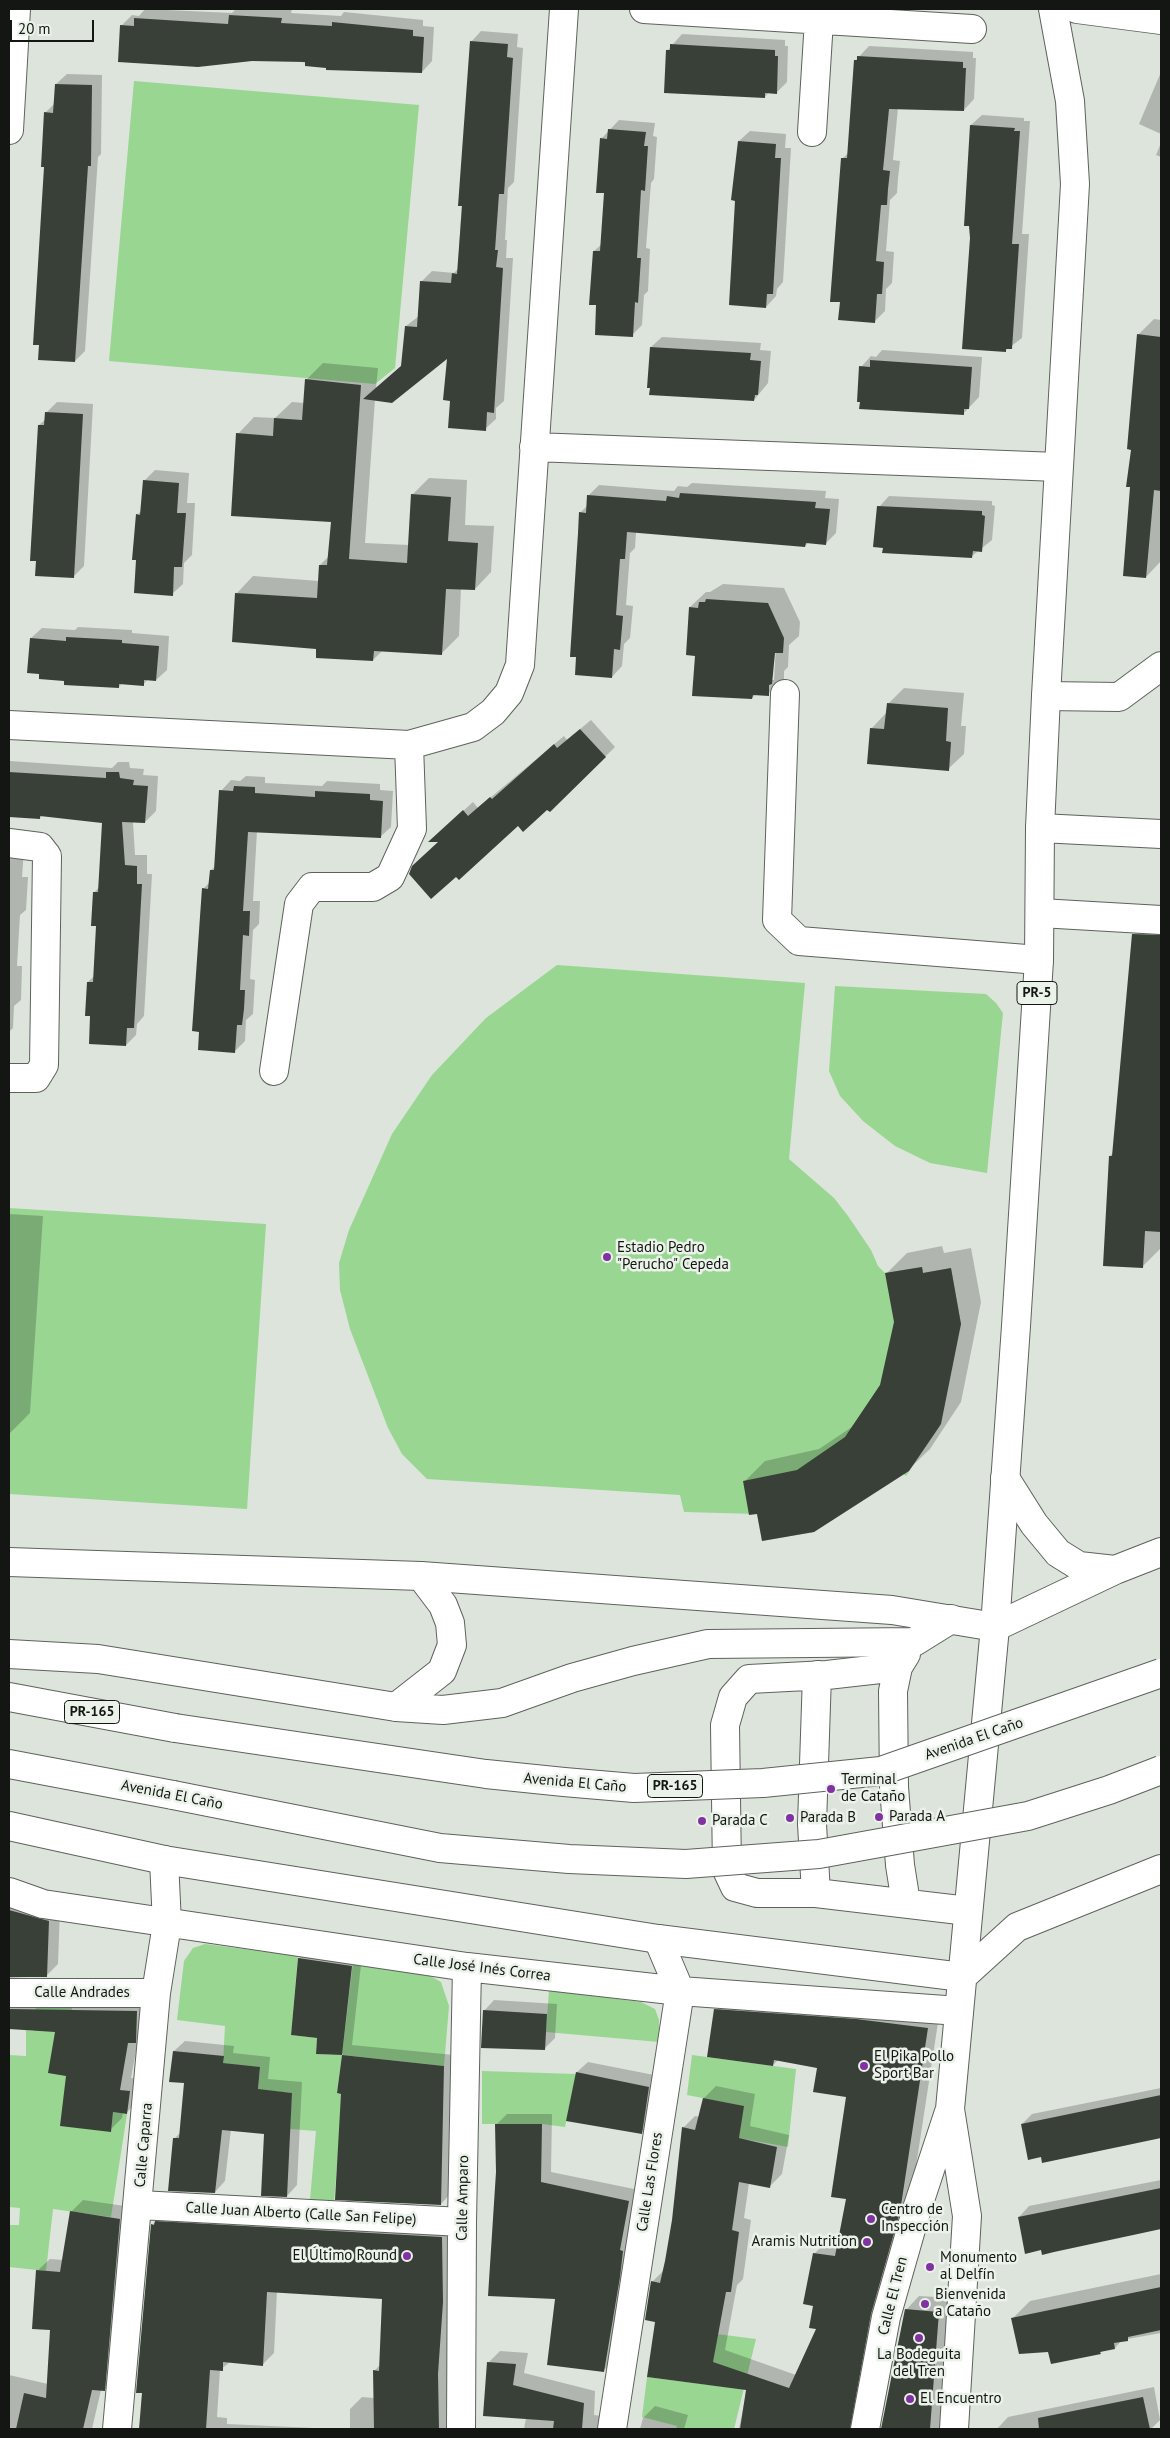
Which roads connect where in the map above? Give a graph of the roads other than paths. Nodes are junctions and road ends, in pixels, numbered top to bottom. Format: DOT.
graph roads {
  1 [pos="16,9"];
  2 [pos="564,9"];
  3 [pos="644,9"];
  4 [pos="1053,9"];
  5 [pos="1078,9"];
  6 [pos="820,20"];
  7 [pos="1161,20"];
  8 [pos="972,29"];
  9 [pos="9,130"];
  10 [pos="812,132"];
  11 [pos="534,447"];
  12 [pos="1058,467"];
  13 [pos="1161,666"];
  14 [pos="784,694"];
  15 [pos="1046,696"];
  16 [pos="9,725"];
  17 [pos="409,745"];
  18 [pos="1040,828"];
  19 [pos="1161,834"];
  20 [pos="9,843"];
  21 [pos="1040,913"];
  22 [pos="1161,920"];
  23 [pos="1039,960"];
  24 [pos="274,1071"];
  25 [pos="9,1078"];
  26 [pos="1005,1478"];
  27 [pos="1161,1552"];
  28 [pos="9,1562"];
  29 [pos="1115,1570"];
  30 [pos="421,1576"];
  31 [pos="951,1620"];
  32 [pos="995,1627"];
  33 [pos="914,1642"];
  34 [pos="9,1654"];
  35 [pos="898,1667"];
  36 [pos="1161,1673"];
  37 [pos="817,1675"];
  38 [pos="9,1696"];
  39 [pos="396,1707"];
  40 [pos="9,1764"];
  41 [pos="1161,1770"];
  42 [pos="9,1826"];
  43 [pos="164,1860"];
  44 [pos="1161,1869"];
  45 [pos="9,1892"];
  46 [pos="816,1892"];
  47 [pos="906,1904"];
  48 [pos="968,1911"];
  49 [pos="167,1924"];
  50 [pos="658,1939"];
  51 [pos="467,1967"];
  52 [pos="962,1976"];
  53 [pos="680,1991"];
  54 [pos="156,1993"];
  55 [pos="9,1994"];
  56 [pos="960,2011"];
  57 [pos="950,2109"];
  58 [pos="139,2205"];
  59 [pos="462,2222"];
  60 [pos="117,2429"];
  61 [pos="461,2429"];
  62 [pos="612,2429"];
  63 [pos="864,2429"];
  64 [pos="954,2429"];
  1 -- 9 [label="main road"];
  2 -- 11 [label="main road"];
  3 -- 6 [label="main road"];
  4 -- 12 [label="main road, PR-5"];
  5 -- 7 [label="main road"];
  6 -- 8 [label="main road"];
  6 -- 10 [label="main road"];
  11 -- 12 [label="main road"];
  11 -- 17 [label="main road"];
  12 -- 15 [label="main road, PR-5"];
  13 -- 15 [label="main road"];
  14 -- 23 [label="main road"];
  15 -- 18 [label="main road, PR-5"];
  16 -- 17 [label="main road"];
  17 -- 24 [label="main road"];
  18 -- 19 [label="main road"];
  18 -- 21 [label="main road, PR-5"];
  20 -- 25 [label="main road"];
  21 -- 22 [label="main road"];
  21 -- 23 [label="main road, PR-5"];
  23 -- 26 [label="main road, PR-5"];
  26 -- 29 [label="main road"];
  26 -- 32 [label="main road, PR-5"];
  27 -- 29 [label="main road"];
  28 -- 30 [label="main road"];
  29 -- 32 [label="main road"];
  30 -- 31 [label="main road"];
  30 -- 39 [label="main road"];
  31 -- 32 [label="main road"];
  31 -- 33 [label="main road"];
  32 -- 48 [label="main road, PR-5"];
  33 -- 35 [label="main road"];
  33 -- 39 [label="main road"];
  34 -- 39 [label="main road"];
  35 -- 37 [label="main road"];
  35 -- 47 [label="main road"];
  36 -- 38 [label="main road, Avenida El Caño / PR-165, bridge"];
  37 -- 46 [label="main road"];
  37 -- 46 [label="main road"];
  40 -- 41 [label="main road, Avenida El Caño, bridge"];
  42 -- 43 [label="main road"];
  43 -- 49 [label="main road, Calle Caparra"];
  43 -- 50 [label="main road"];
  44 -- 52 [label="main road"];
  45 -- 49 [label="main road, Calle José Inés Correa"];
  46 -- 47 [label="main road"];
  47 -- 48 [label="main road"];
  48 -- 52 [label="main road, PR-5"];
  49 -- 51 [label="main road, Calle José Inés Correa"];
  49 -- 54 [label="main road, Calle Caparra"];
  50 -- 52 [label="main road"];
  50 -- 53 [label="main road"];
  51 -- 53 [label="main road, Calle José Inés Correa"];
  51 -- 59 [label="main road, Calle Amparo"];
  52 -- 56 [label="main road, PR-5"];
  53 -- 56 [label="main road, Calle José Inés Correa"];
  53 -- 62 [label="main road, Calle Las Flores"];
  54 -- 55 [label="main road, Calle Andrades"];
  54 -- 58 [label="main road, Calle Caparra"];
  56 -- 57 [label="main road, PR-5"];
  57 -- 63 [label="main road, Calle El Tren"];
  57 -- 64 [label="main road, PR-5"];
  58 -- 59 [label="main road, Calle Juan Alberto (Calle San Felipe)"];
  58 -- 60 [label="main road, Calle Caparra"];
  59 -- 61 [label="main road, Calle Amparo"];
}
